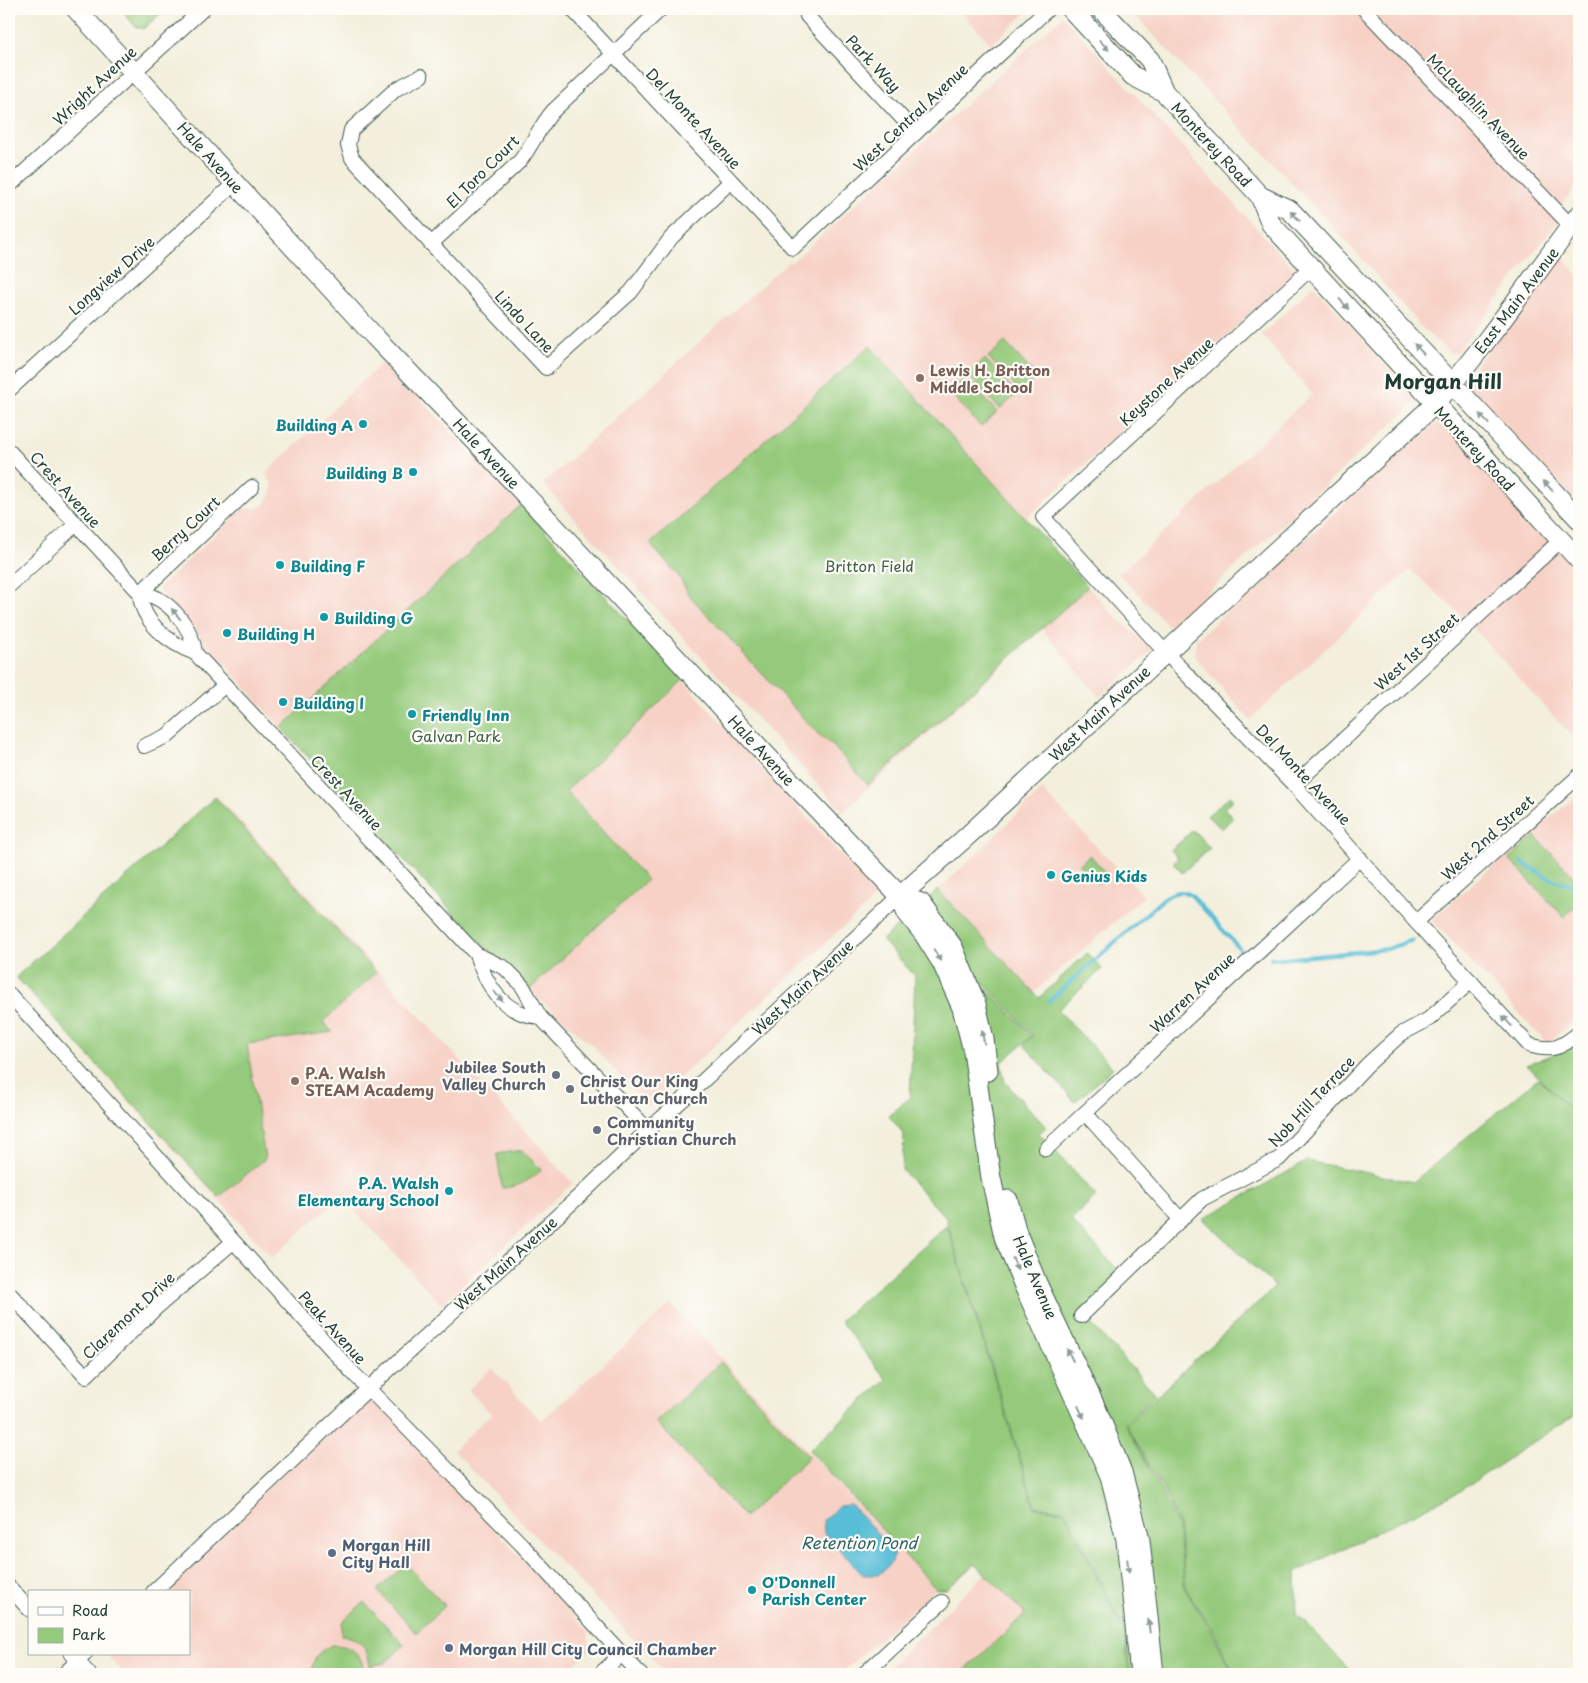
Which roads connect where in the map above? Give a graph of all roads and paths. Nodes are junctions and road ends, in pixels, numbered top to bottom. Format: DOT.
graph roads {
  1 [pos="76,9"];
  2 [pos="203,9"];
  3 [pos="572,9"];
  4 [pos="661,9"];
  5 [pos="1048,9"];
  6 [pos="1071,9"];
  7 [pos="1101,9"];
  8 [pos="1364,9"];
  9 [pos="807,16"];
  10 [pos="614,54"];
  11 [pos="134,72"];
  12 [pos="421,76"];
  13 [pos="1164,92"];
  14 [pos="916,133"];
  15 [pos="731,181"];
  16 [pos="235,183"];
  17 [pos="9,186"];
  18 [pos="1260,196"];
  19 [pos="1575,221"];
  20 [pos="432,244"];
  21 [pos="793,248"];
  22 [pos="1311,268"];
  23 [pos="1452,384"];
  24 [pos="9,390"];
  25 [pos="1435,404"];
  26 [pos="9,451"];
  27 [pos="252,487"];
  28 [pos="1043,517"];
  29 [pos="1579,520"];
  30 [pos="76,524"];
  31 [pos="1560,541"];
  32 [pos="1579,560"];
  33 [pos="9,586"];
  34 [pos="140,593"];
  35 [pos="1165,652"];
  36 [pos="195,653"];
  37 [pos="225,686"];
  38 [pos="144,746"];
  39 [pos="1579,776"];
  40 [pos="1294,785"];
  41 [pos="1360,858"];
  42 [pos="900,896"];
  43 [pos="1416,922"];
  44 [pos="476,954"];
  45 [pos="1471,981"];
  46 [pos="9,994"];
  47 [pos="540,1017"];
  48 [pos="1579,1033"];
  49 [pos="1085,1113"];
  50 [pos="648,1130"];
  51 [pos="1046,1149"];
  52 [pos="1181,1220"];
  53 [pos="233,1242"];
  54 [pos="9,1293"];
  55 [pos="1081,1316"];
  56 [pos="368,1389"];
  57 [pos="9,1587"];
  58 [pos="155,1590"];
  59 [pos="942,1602"];
  60 [pos="28,1608"];
  61 [pos="622,1654"];
  62 [pos="78,1657"];
  63 [pos="64,1674"];
  64 [pos="89,1674"];
  65 [pos="600,1674"];
  66 [pos="640,1674"];
  67 [pos="864,1674"];
  68 [pos="1140,1674"];
  69 [pos="1154,1674"];
  1 -- 11 [label="main road, Hale Avenue"];
  2 -- 11 [label="street, Wright Avenue"];
  3 -- 10 [label="street, Del Monte Avenue"];
  4 -- 10 [label="street, El Toro Court"];
  5 -- 14 [label="street, West Central Avenue"];
  6 -- 13 [label="main road, Monterey Road, one-way"];
  7 -- 13 [label="main road, Monterey Road"];
  8 -- 19 [label="street, McLaughlin Avenue"];
  9 -- 14 [label="street, Park Way"];
  10 -- 15 [label="street, Del Monte Avenue"];
  10 -- 20 [label="street, El Toro Court"];
  11 -- 16 [label="main road, Hale Avenue"];
  11 -- 17 [label="street, Wright Avenue"];
  12 -- 20 [label="street, Lindo Lane"];
  13 -- 18 [label="main road, Monterey Road"];
  14 -- 21 [label="street, West Central Avenue"];
  15 -- 20 [label="street, Lindo Lane"];
  15 -- 21 [label="street, Del Monte Avenue"];
  16 -- 24 [label="street, Longview Drive"];
  16 -- 42 [label="main road, Hale Avenue"];
  18 -- 22 [label="main road, Monterey Road"];
  23 -- 18 [label="main road, Monterey Road, one-way"];
  19 -- 23 [label="main road, East Main Avenue"];
  22 -- 25 [label="main road, Monterey Road, one-way"];
  22 -- 28 [label="street, Keystone Avenue"];
  23 -- 25 [label="main road, West Main Avenue"];
  29 -- 23 [label="main road, Monterey Road, one-way"];
  25 -- 31 [label="main road, Monterey Road"];
  25 -- 35 [label="main road, West Main Avenue"];
  26 -- 30 [label="street, Crest Avenue"];
  27 -- 34 [label="street, Berry Court"];
  28 -- 35 [label="street, Del Monte Avenue"];
  30 -- 33 [label="street"];
  30 -- 34 [label="street, Crest Avenue"];
  31 -- 32 [label="main road, Monterey Road"];
  31 -- 40 [label="street, West 1st Street"];
  34 -- 36 [label="street, Crest Avenue"];
  36 -- 34 [label="street, Crest Avenue, one-way"];
  35 -- 40 [label="street, Del Monte Avenue"];
  35 -- 42 [label="main road, West Main Avenue"];
  36 -- 37 [label="street, Crest Avenue"];
  37 -- 38 [label="street"];
  37 -- 44 [label="street, Crest Avenue"];
  39 -- 43 [label="street, West 2nd Street"];
  40 -- 41 [label="street, Del Monte Avenue"];
  41 -- 43 [label="street, Del Monte Avenue"];
  41 -- 49 [label="street, Warren Avenue"];
  42 -- 50 [label="street, West Main Avenue"];
  42 -- 68 [label="main road, Hale Avenue, one-way"];
  69 -- 42 [label="main road, Hale Avenue, one-way"];
  43 -- 45 [label="street, Del Monte Avenue"];
  44 -- 47 [label="street, Crest Avenue"];
  44 -- 47 [label="street, Crest Avenue, one-way"];
  48 -- 45 [label="street, Del Monte Avenue, one-way"];
  45 -- 52 [label="street, Nob Hill Terrace"];
  46 -- 53 [label="street, Peak Avenue"];
  47 -- 50 [label="street, Crest Avenue"];
  49 -- 51 [label="street, Warren Avenue"];
  49 -- 52 [label="street"];
  50 -- 56 [label="street, West Main Avenue"];
  52 -- 55 [label="street, Nob Hill Terrace"];
  53 -- 54 [label="street, Claremont Drive"];
  53 -- 56 [label="street, Peak Avenue"];
  56 -- 58 [label="street, West Main Avenue"];
  56 -- 61 [label="street, Peak Avenue"];
  57 -- 60 [label="street"];
  59 -- 67 [label="street"];
  61 -- 65 [label="street"];
  61 -- 66 [label="street, Peak Avenue"];
  62 -- 63 [label="street"];
  62 -- 64 [label="street"];
}
